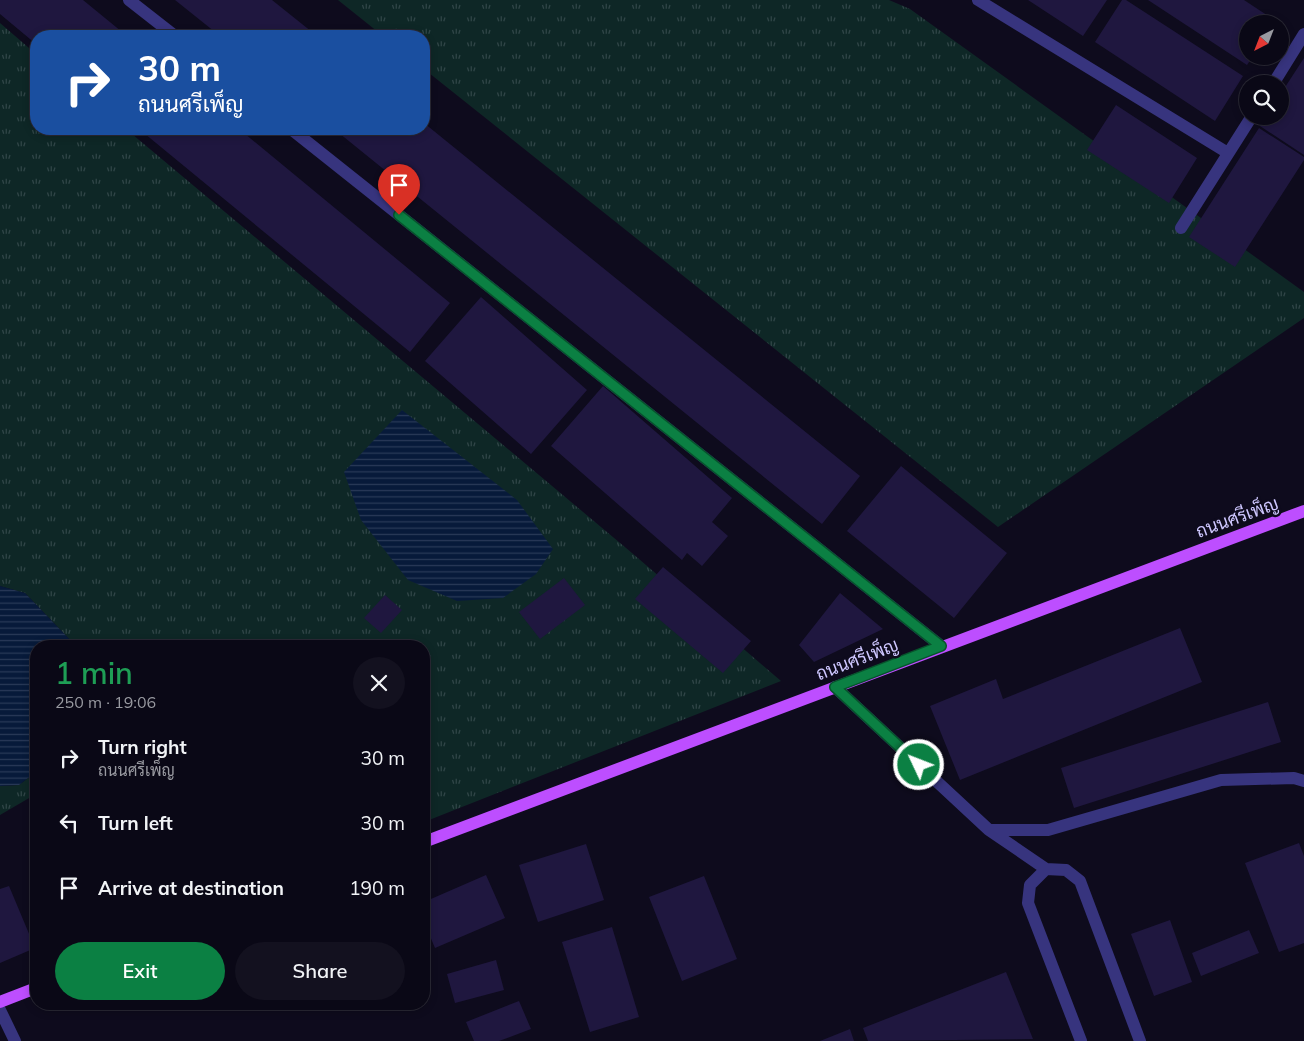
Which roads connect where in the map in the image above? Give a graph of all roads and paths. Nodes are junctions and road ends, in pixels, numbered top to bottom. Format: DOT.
graph roads {
  1 [pos="129,0"];
  2 [pos="978,0"];
  3 [pos="167,30"];
  4 [pos="1304,34"];
  5 [pos="1278,75"];
  6 [pos="1246,125"];
  7 [pos="299,135"];
  8 [pos="1228,154"];
  9 [pos="1181,228"];
  10 [pos="1304,511"];
  11 [pos="941,646"];
  12 [pos="835,687"];
  13 [pos="1304,781"];
  14 [pos="989,830"];
  15 [pos="430,840"];
  16 [pos="1046,869"];
  17 [pos="30,990"];
  18 [pos="0,1002"];
  19 [pos="0,1010"];
  20 [pos="15,1041"];
  21 [pos="1081,1041"];
  22 [pos="1140,1041"];
  1 -- 3 [label="street"];
  2 -- 8 [label="street"];
  4 -- 5 [label="street"];
  6 -- 8 [label="street"];
  7 -- 11 [label="street"];
  8 -- 9 [label="street"];
  10 -- 11 [label="main road, ถนนศรีเพ็ญ"];
  11 -- 12 [label="main road, ถนนศรีเพ็ญ"];
  12 -- 14 [label="street"];
  12 -- 15 [label="main road, ถนนศรีเพ็ญ"];
  13 -- 14 [label="street"];
  14 -- 16 [label="street"];
  16 -- 21 [label="street"];
  16 -- 22 [label="street"];
  17 -- 18 [label="main road"];
  19 -- 20 [label="street"];
}
